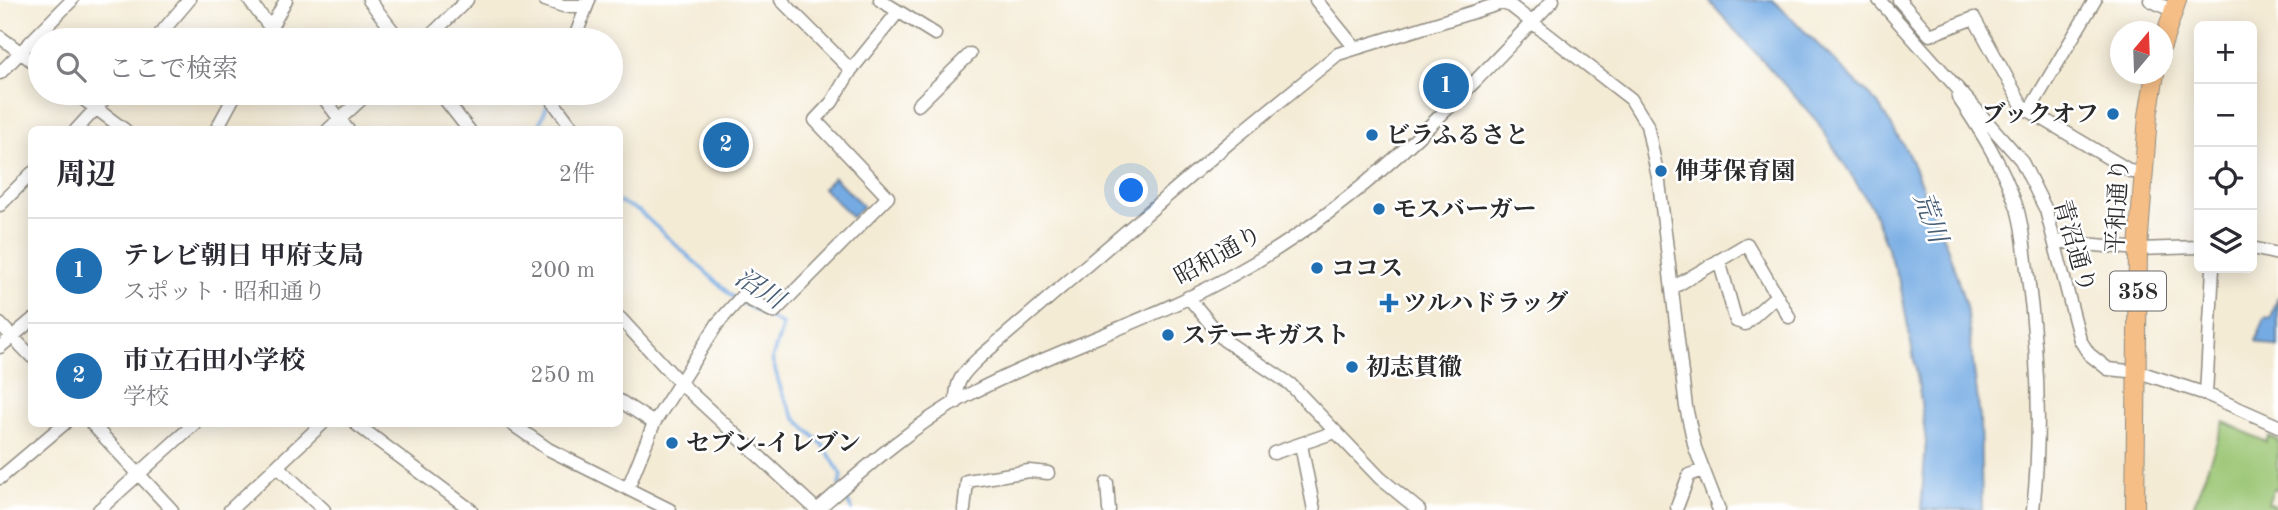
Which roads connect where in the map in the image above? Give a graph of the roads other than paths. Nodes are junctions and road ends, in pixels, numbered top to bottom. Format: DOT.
graph roads {
  1 [pos="72,0"];
  2 [pos="189,0"];
  3 [pos="249,0"];
  4 [pos="286,0"];
  5 [pos="369,0"];
  6 [pos="467,0"];
  7 [pos="545,0"];
  8 [pos="781,0"];
  9 [pos="880,0"];
  10 [pos="1316,0"];
  11 [pos="1553,0"];
  12 [pos="1879,0"];
  13 [pos="1899,0"];
  14 [pos="2095,0"];
  15 [pos="2150,0"];
  16 [pos="1499,2"];
  17 [pos="588,3"];
  18 [pos="2175,5"];
  19 [pos="898,12"];
  20 [pos="1530,24"];
  21 [pos="45,28"];
  22 [pos="165,28"];
  23 [pos="270,28"];
  24 [pos="391,28"];
  25 [pos="438,28"];
  26 [pos="579,28"];
  27 [pos="934,34"];
  28 [pos="0,37"];
  29 [pos="28,45"];
  30 [pos="1355,48"];
  31 [pos="20,53"];
  32 [pos="970,54"];
  33 [pos="28,59"];
  34 [pos="851,70"];
  35 [pos="0,73"];
  36 [pos="1943,73"];
  37 [pos="2153,84"];
  38 [pos="93,105"];
  39 [pos="100,105"];
  40 [pos="230,105"];
  41 [pos="329,105"];
  42 [pos="354,105"];
  43 [pos="449,105"];
  44 [pos="555,105"];
  45 [pos="918,106"];
  46 [pos="97,108"];
  47 [pos="2029,111"];
  48 [pos="339,118"];
  49 [pos="80,126"];
  50 [pos="120,126"];
  51 [pos="218,126"];
  52 [pos="332,126"];
  53 [pos="345,126"];
  54 [pos="466,126"];
  55 [pos="571,126"];
  56 [pos="2144,172"];
  57 [pos="28,177"];
  58 [pos="0,205"];
  59 [pos="2054,242"];
  60 [pos="2194,247"];
  61 [pos="2138,249"];
  62 [pos="2257,249"];
  63 [pos="2278,254"];
  64 [pos="1719,260"];
  65 [pos="2213,273"];
  66 [pos="1674,287"];
  67 [pos="1776,296"];
  68 [pos="1188,297"];
  69 [pos="1789,317"];
  70 [pos="623,321"];
  71 [pos="28,323"];
  72 [pos="0,324"];
  73 [pos="13,336"];
  74 [pos="0,347"];
  75 [pos="28,353"];
  76 [pos="2138,372"];
  77 [pos="680,382"];
  78 [pos="2206,394"];
  79 [pos="623,403"];
  80 [pos="956,403"];
  81 [pos="654,423"];
  82 [pos="2278,426"];
  83 [pos="60,427"];
  84 [pos="95,427"];
  85 [pos="191,427"];
  86 [pos="319,427"];
  87 [pos="360,427"];
  88 [pos="516,427"];
  89 [pos="1335,432"];
  90 [pos="1301,445"];
  91 [pos="1274,453"];
  92 [pos="277,466"];
  93 [pos="1703,470"];
  94 [pos="1048,473"];
  95 [pos="139,476"];
  96 [pos="0,478"];
  97 [pos="1107,483"];
  98 [pos="628,488"];
  99 [pos="1677,508"];
  100 [pos="99,510"];
  101 [pos="172,510"];
  102 [pos="230,510"];
  103 [pos="324,510"];
  104 [pos="471,510"];
  105 [pos="670,510"];
  106 [pos="817,510"];
  107 [pos="964,510"];
  108 [pos="1109,510"];
  109 [pos="1314,510"];
  110 [pos="1419,510"];
  111 [pos="1720,510"];
  112 [pos="2033,510"];
  113 [pos="2135,510"];
  1 -- 21 [label="street"];
  2 -- 22 [label="street"];
  3 -- 23 [label="street"];
  4 -- 23 [label="street"];
  5 -- 24 [label="street"];
  6 -- 25 [label="street"];
  7 -- 17 [label="street"];
  8 -- 34 [label="street"];
  9 -- 19 [label="street"];
  10 -- 30 [label="street"];
  11 -- 20 [label="street, 昭和通り"];
  12 -- 36 [label="street, 青沼通り"];
  13 -- 47 [label="street"];
  14 -- 47 [label="street"];
  15 -- 18 [label="street"];
  16 -- 20 [label="street"];
  16 -- 30 [label="street"];
  17 -- 26 [label="street"];
  19 -- 27 [label="street"];
  19 -- 34 [label="street"];
  20 -- 66 [label="street"];
  20 -- 68 [label="street, 昭和通り"];
  28 -- 31 [label="street"];
  29 -- 31 [label="street"];
  30 -- 80 [label="street"];
  31 -- 33 [label="street"];
  31 -- 35 [label="street"];
  32 -- 45 [label="street"];
  34 -- 77 [label="street"];
  36 -- 59 [label="street, 青沼通り"];
  36 -- 112 [label="street"];
  37 -- 56 [label="highway, 平和通り / 358"];
  38 -- 46 [label="street"];
  39 -- 46 [label="street"];
  40 -- 51 [label="street"];
  41 -- 48 [label="street"];
  42 -- 48 [label="street"];
  43 -- 54 [label="street"];
  44 -- 55 [label="street"];
  46 -- 49 [label="street"];
  46 -- 50 [label="street"];
  47 -- 56 [label="street"];
  48 -- 52 [label="street"];
  48 -- 53 [label="street"];
  56 -- 61 [label="highway, 平和通り / 358"];
  57 -- 58 [label="street"];
  59 -- 61 [label="street"];
  59 -- 76 [label="street, 青沼通り"];
  60 -- 61 [label="street"];
  61 -- 76 [label="highway, 平和通り / 358"];
  62 -- 63 [label="street"];
  64 -- 66 [label="street"];
  64 -- 67 [label="street"];
  64 -- 67 [label="street"];
  65 -- 78 [label="street"];
  66 -- 93 [label="street"];
  67 -- 69 [label="street"];
  68 -- 80 [label="street, 昭和通り"];
  68 -- 89 [label="street"];
  70 -- 77 [label="street"];
  71 -- 73 [label="street"];
  72 -- 73 [label="street"];
  73 -- 74 [label="street"];
  73 -- 75 [label="street"];
  76 -- 78 [label="street, 青沼通り"];
  76 -- 113 [label="highway, 平和通り / 358"];
  77 -- 81 [label="street"];
  77 -- 106 [label="street"];
  78 -- 82 [label="street, 青沼通り"];
  79 -- 81 [label="street"];
  80 -- 106 [label="street, 昭和通り"];
  81 -- 98 [label="street"];
  83 -- 96 [label="street"];
  84 -- 95 [label="street"];
  85 -- 95 [label="street"];
  86 -- 92 [label="street"];
  87 -- 104 [label="street"];
  88 -- 98 [label="street"];
  89 -- 90 [label="street"];
  89 -- 110 [label="street"];
  90 -- 91 [label="street"];
  90 -- 109 [label="street"];
  92 -- 102 [label="street"];
  92 -- 103 [label="street"];
  93 -- 99 [label="street"];
  93 -- 111 [label="street"];
  94 -- 107 [label="street"];
  95 -- 100 [label="street"];
  95 -- 101 [label="street"];
  97 -- 108 [label="street"];
  98 -- 105 [label="street"];
}
